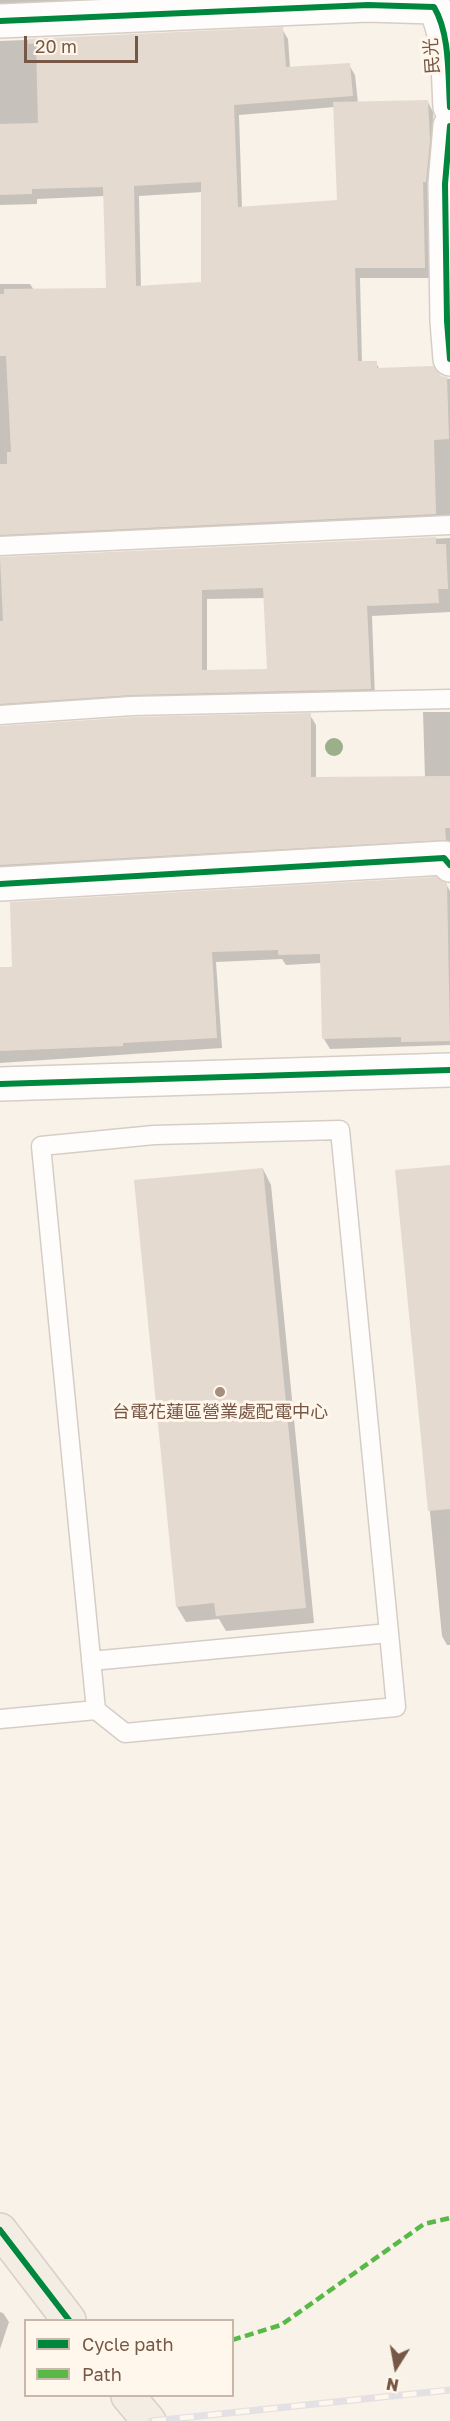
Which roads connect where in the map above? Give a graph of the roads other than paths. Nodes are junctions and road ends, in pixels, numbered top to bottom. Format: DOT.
graph roads {
  1 [pos="0,21"];
  2 [pos="450,107"];
  3 [pos="450,126"];
  4 [pos="448,250"];
  5 [pos="450,359"];
  6 [pos="450,525"];
  7 [pos="0,546"];
  8 [pos="450,699"];
  9 [pos="0,715"];
  10 [pos="450,865"];
  11 [pos="0,884"];
  12 [pos="450,1070"];
  13 [pos="0,1084"];
  14 [pos="389,1633"];
  15 [pos="92,1661"];
  16 [pos="96,1710"];
  17 [pos="0,1719"];
  18 [pos="0,2230"];
  19 [pos="68,2319"];
  20 [pos="129,2397"];
  21 [pos="149,2421"];
  1 -- 2 [label="street, 民光"];
  3 -- 4 [label="street"];
  4 -- 5 [label="street"];
  6 -- 7 [label="lane"];
  8 -- 9 [label="lane"];
  10 -- 11 [label="street"];
  12 -- 13 [label="street"];
  14 -- 15 [label="lane"];
  14 -- 15 [label="lane"];
  14 -- 16 [label="lane"];
  15 -- 16 [label="lane"];
  16 -- 17 [label="lane"];
  18 -- 19 [label="main road"];
  20 -- 21 [label="main road"];
}
